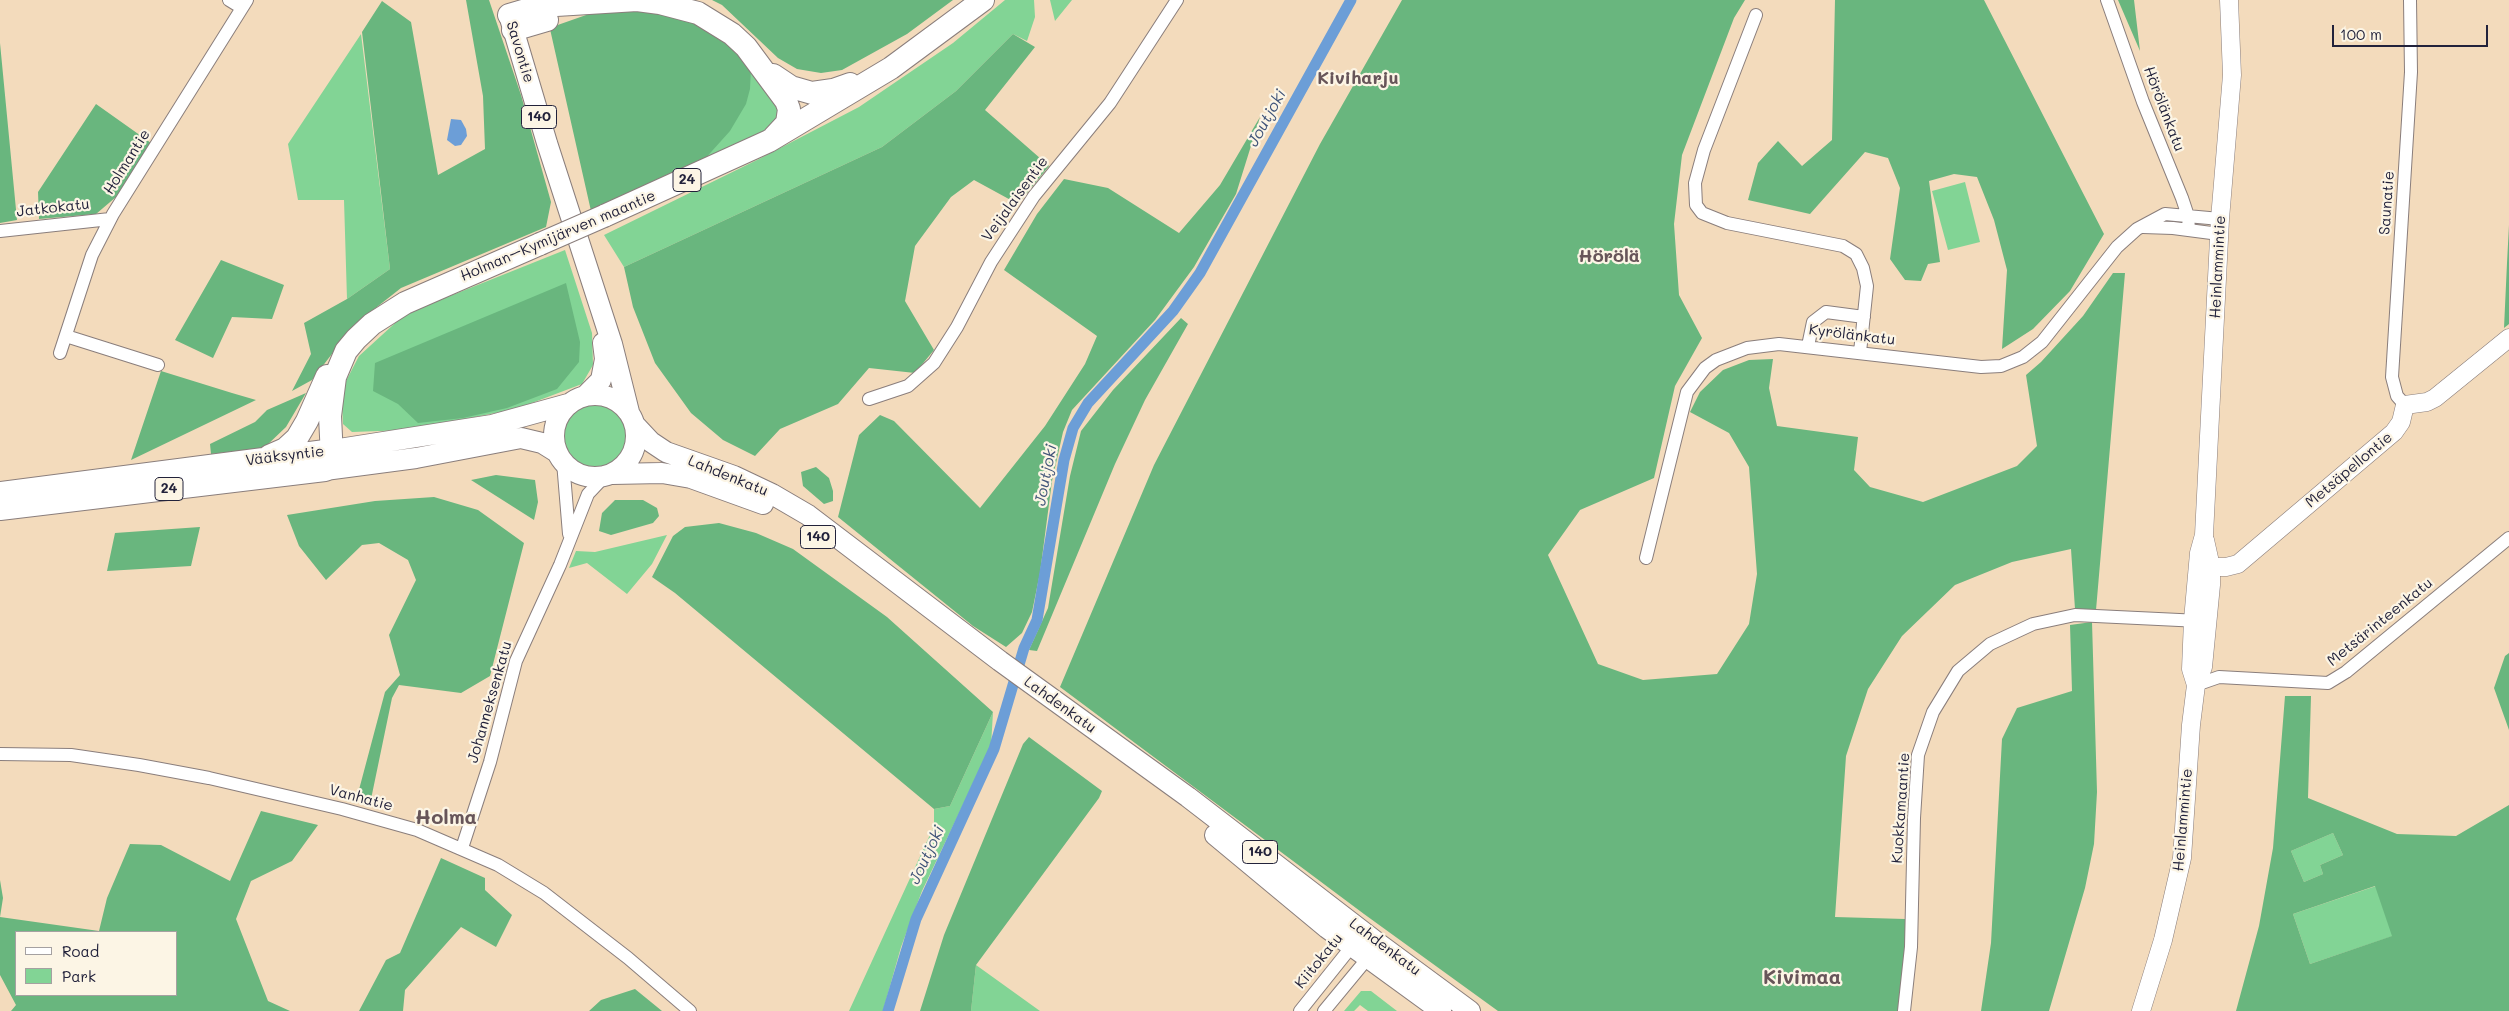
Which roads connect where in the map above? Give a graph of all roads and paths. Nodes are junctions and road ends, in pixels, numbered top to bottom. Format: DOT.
graph roads {
  1 [pos="229,0"];
  2 [pos="983,0"];
  3 [pos="1177,0"];
  4 [pos="2107,0"];
  5 [pos="2229,0"];
  6 [pos="2410,0"];
  7 [pos="244,4"];
  8 [pos="513,14"];
  9 [pos="1756,15"];
  10 [pos="911,53"];
  11 [pos="762,66"];
  12 [pos="769,141"];
  13 [pos="2188,216"];
  14 [pos="110,219"];
  15 [pos="2220,226"];
  16 [pos="2140,227"];
  17 [pos="2189,230"];
  18 [pos="0,231"];
  19 [pos="596,294"];
  20 [pos="1864,317"];
  21 [pos="66,336"];
  22 [pos="2509,338"];
  23 [pos="1808,346"];
  24 [pos="346,351"];
  25 [pos="1860,352"];
  26 [pos="60,353"];
  27 [pos="158,365"];
  28 [pos="586,395"];
  29 [pos="869,399"];
  30 [pos="568,404"];
  31 [pos="2405,405"];
  32 [pos="632,419"];
  33 [pos="560,458"];
  34 [pos="329,460"];
  35 [pos="248,461"];
  36 [pos="608,475"];
  37 [pos="0,493"];
  38 [pos="0,509"];
  39 [pos="2509,538"];
  40 [pos="570,540"];
  41 [pos="1646,558"];
  42 [pos="2205,567"];
  43 [pos="2200,621"];
  44 [pos="998,665"];
  45 [pos="2196,685"];
  46 [pos="0,754"];
  47 [pos="462,848"];
  48 [pos="1358,939"];
  49 [pos="1374,951"];
  50 [pos="690,1011"];
  51 [pos="1300,1011"];
  52 [pos="1324,1011"];
  53 [pos="1441,1011"];
  54 [pos="1470,1011"];
  55 [pos="1904,1011"];
  56 [pos="2142,1011"];
  1 -- 7 [label="street"];
  2 -- 10 [label="highway, Holman–Kymijärven maantie / 24"];
  3 -- 29 [label="street, Veijalaisentie"];
  4 -- 13 [label="street, Hörölänkatu"];
  5 -- 15 [label="street, Heinlammintie"];
  6 -- 31 [label="street, Saunatie"];
  7 -- 14 [label="street, Holmantie"];
  8 -- 11 [label="highway"];
  8 -- 19 [label="main road, Savontie / 140"];
  9 -- 20 [label="street"];
  10 -- 11 [label="highway"];
  10 -- 12 [label="highway, Holman–Kymijärven maantie / 24"];
  11 -- 12 [label="highway"];
  12 -- 24 [label="highway, Holman–Kymijärven maantie / 24, bridge"];
  13 -- 15 [label="street, Kyrölänkatu"];
  13 -- 16 [label="street, Kyrölänkatu"];
  13 -- 17 [label="street, Hörölänkatu"];
  14 -- 18 [label="street, Jatkokatu"];
  14 -- 21 [label="street, Holmantie"];
  15 -- 17 [label="street"];
  15 -- 42 [label="street, Heinlammintie"];
  16 -- 17 [label="street"];
  16 -- 25 [label="street, Kyrölänkatu"];
  19 -- 28 [label="main road, Savontie / 140"];
  19 -- 32 [label="main road, Savontie / 140"];
  20 -- 23 [label="street"];
  20 -- 25 [label="street"];
  21 -- 26 [label="street, Holmantie"];
  21 -- 27 [label="street"];
  22 -- 31 [label="street"];
  23 -- 25 [label="street, Kyrölänkatu"];
  23 -- 41 [label="street, Kyrölänkatu"];
  24 -- 34 [label="highway, Holman–Kymijärven maantie / 24"];
  24 -- 35 [label="highway, 24"];
  28 -- 30 [label="main road, 140"];
  28 -- 32 [label="main road, 140"];
  30 -- 33 [label="main road"];
  30 -- 34 [label="main road, Vääksyntie / 24"];
  31 -- 42 [label="street, Metsäpellontie"];
  32 -- 36 [label="main road, 140"];
  32 -- 44 [label="main road, Lahdenkatu / 140"];
  33 -- 34 [label="main road, Vääksyntie / 140"];
  33 -- 36 [label="main road, 140"];
  33 -- 40 [label="street, Johanneksenkatu"];
  34 -- 35 [label="highway, Vääksyntie / 24"];
  34 -- 38 [label="highway, Vääksyntie / 24"];
  35 -- 37 [label="highway, Vääksyntie / 24"];
  36 -- 40 [label="street, Johanneksenkatu"];
  36 -- 44 [label="main road, Lahdenkatu / 140"];
  39 -- 45 [label="street, Metsärinteenkatu"];
  40 -- 47 [label="street, Johanneksenkatu"];
  42 -- 43 [label="street, Heinlammintie"];
  43 -- 45 [label="street, Heinlammintie"];
  43 -- 55 [label="street, Kuokkamaantie"];
  44 -- 48 [label="main road, Lahdenkatu / 140"];
  45 -- 56 [label="street, Heinlammintie"];
  46 -- 47 [label="street, Vanhatie"];
  47 -- 50 [label="street, Vanhatie"];
  48 -- 49 [label="main road, Lahdenkatu / 140"];
  48 -- 51 [label="street, Kiitokatu"];
  49 -- 52 [label="street"];
  49 -- 53 [label="main road, Lahdenkatu"];
  49 -- 54 [label="main road, Lahdenkatu / 140"];
}
